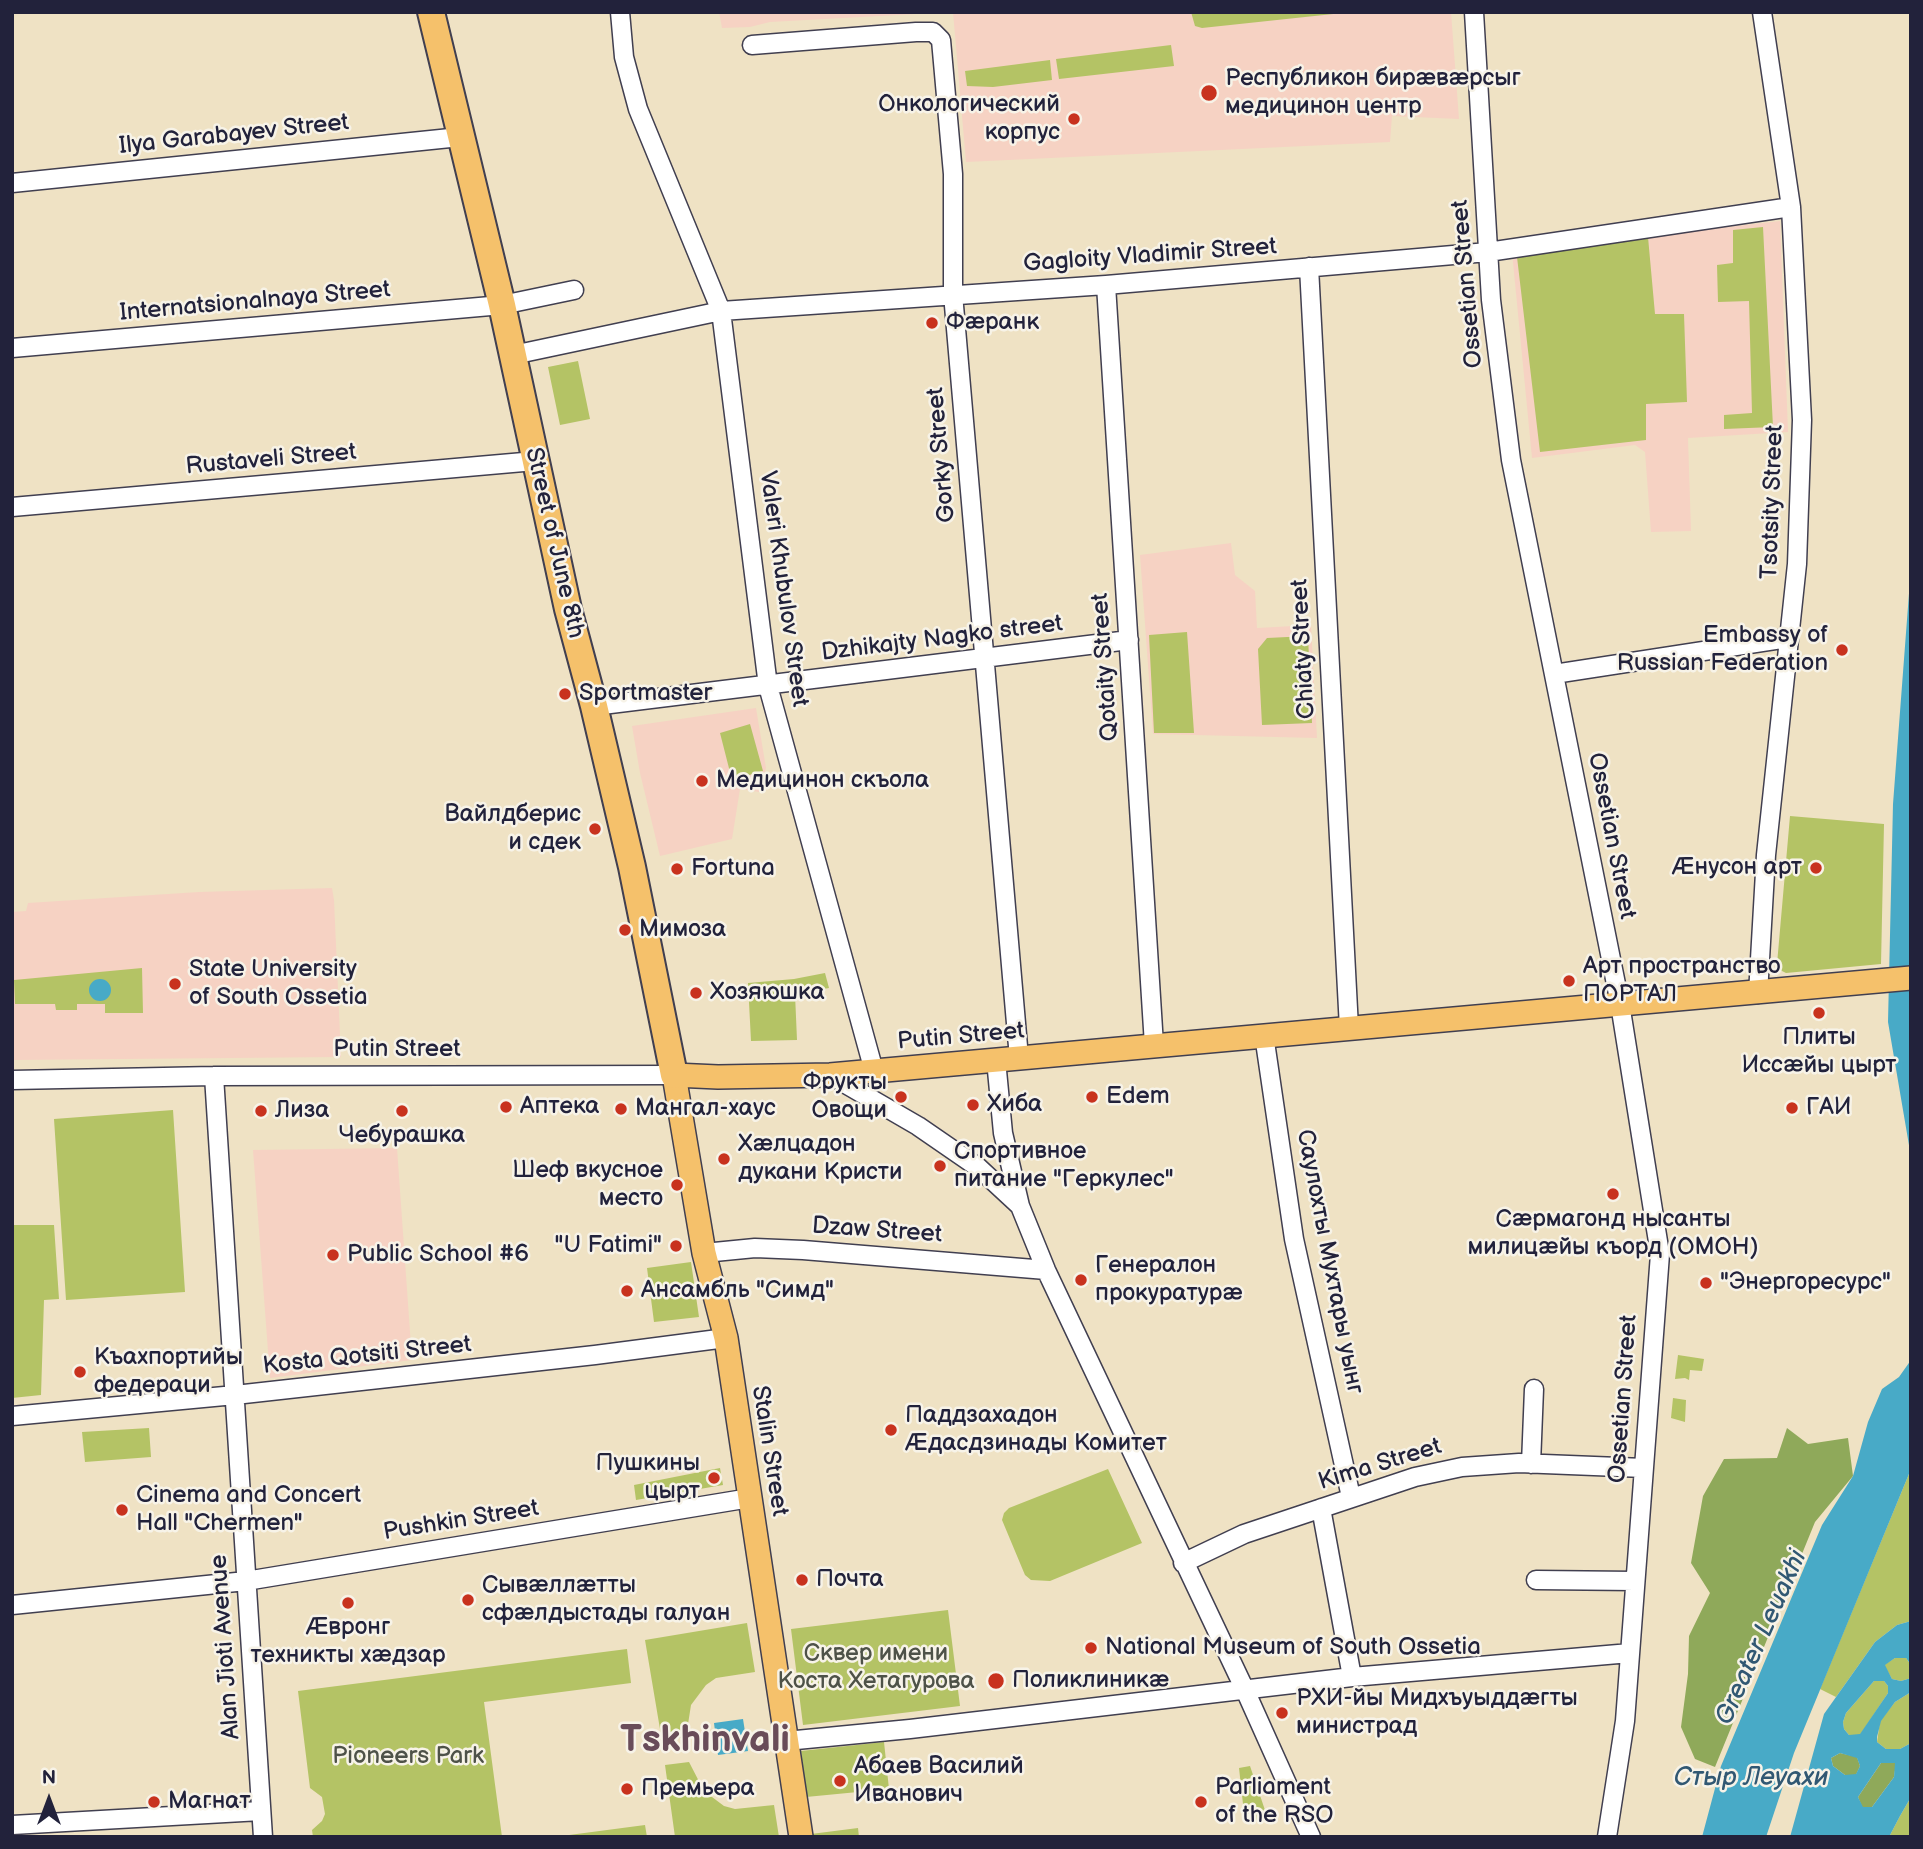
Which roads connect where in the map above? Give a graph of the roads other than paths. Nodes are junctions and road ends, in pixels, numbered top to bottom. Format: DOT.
graph roads {
  1 [pos="431,12"];
  2 [pos="620,12"];
  3 [pos="1474,12"];
  4 [pos="1762,12"];
  5 [pos="752,45"];
  6 [pos="460,137"];
  7 [pos="12,183"];
  8 [pos="1791,207"];
  9 [pos="1488,252"];
  10 [pos="1309,268"];
  11 [pos="1106,285"];
  12 [pos="574,290"];
  13 [pos="953,294"];
  14 [pos="502,305"];
  15 [pos="721,311"];
  16 [pos="12,348"];
  17 [pos="513,355"];
  18 [pos="535,461"];
  19 [pos="12,507"];
  20 [pos="1788,638"];
  21 [pos="1129,640"];
  22 [pos="983,659"];
  23 [pos="1554,674"];
  24 [pos="768,686"];
  25 [pos="594,706"];
  26 [pos="1911,978"];
  27 [pos="1758,993"];
  28 [pos="1620,1004"];
  29 [pos="1349,1028"];
  30 [pos="1264,1035"];
  31 [pos="1154,1045"];
  32 [pos="1007,1059"];
  33 [pos="874,1071"];
  34 [pos="674,1074"];
  35 [pos="214,1076"];
  36 [pos="831,1076"];
  37 [pos="12,1080"];
  38 [pos="1020,1206"];
  39 [pos="704,1253"];
  40 [pos="1046,1269"];
  41 [pos="726,1338"];
  42 [pos="1534,1389"];
  43 [pos="235,1395"];
  44 [pos="12,1416"];
  45 [pos="1531,1464"];
  46 [pos="1644,1468"];
  47 [pos="1351,1497"];
  48 [pos="750,1498"];
  49 [pos="1321,1508"];
  50 [pos="1183,1563"];
  51 [pos="1536,1580"];
  52 [pos="246,1581"];
  53 [pos="1635,1581"];
  54 [pos="12,1605"];
  55 [pos="1630,1653"];
  56 [pos="1352,1677"];
  57 [pos="1245,1690"];
  58 [pos="786,1741"];
  59 [pos="261,1811"];
  60 [pos="12,1825"];
  61 [pos="263,1837"];
  62 [pos="801,1837"];
  63 [pos="1311,1837"];
  64 [pos="1607,1837"];
  1 -- 6 [label="highway, Street of June 8th"];
  2 -- 15 [label="street, Valeri Khubulov Street"];
  3 -- 9 [label="street, Ossetian Street"];
  4 -- 8 [label="street, Tsotsity Street"];
  5 -- 13 [label="street, Gorky Street"];
  6 -- 7 [label="street, Ilya Garabayev Street"];
  6 -- 14 [label="highway, Street of June 8th"];
  8 -- 9 [label="street, Gagloity Vladimir Street"];
  8 -- 20 [label="street, Tsotsity Street"];
  9 -- 10 [label="street, Gagloity Vladimir Street"];
  9 -- 23 [label="street, Ossetian Street"];
  10 -- 11 [label="street, Gagloity Vladimir Street"];
  10 -- 29 [label="street, Chiaty Street"];
  11 -- 13 [label="street, Gagloity Vladimir Street"];
  11 -- 21 [label="street, Qotaity Street"];
  12 -- 14 [label="street, Internatsionalnaya Street"];
  13 -- 15 [label="street, Gagloity Vladimir Street"];
  13 -- 22 [label="street, Gorky Street"];
  14 -- 16 [label="street, Internatsionalnaya Street"];
  14 -- 17 [label="highway, Street of June 8th"];
  15 -- 17 [label="street, Gagloity Vladimir Street"];
  15 -- 24 [label="street, Valeri Khubulov Street"];
  17 -- 18 [label="highway, Street of June 8th"];
  18 -- 19 [label="street, Rustaveli Street"];
  18 -- 25 [label="highway, Street of June 8th"];
  20 -- 23 [label="street"];
  20 -- 27 [label="street, Tsotsity Street"];
  21 -- 22 [label="street, Dzhikajty Nagko street"];
  21 -- 31 [label="street, Qotaity Street"];
  22 -- 24 [label="street, Dzhikajty Nagko street"];
  22 -- 32 [label="street, Gorky Street"];
  23 -- 28 [label="street, Ossetian Street"];
  24 -- 25 [label="street, Dzhikajty Nagko street"];
  24 -- 33 [label="street, Valeri Khubulov Street"];
  25 -- 34 [label="highway, Street of June 8th"];
  26 -- 27 [label="main road, Putin Street"];
  27 -- 28 [label="main road, Putin Street"];
  28 -- 29 [label="main road, Putin Street"];
  28 -- 46 [label="street, Ossetian Street"];
  29 -- 30 [label="main road, Putin Street"];
  30 -- 31 [label="main road, Putin Street"];
  30 -- 47 [label="street, Саулохты Мухтары уынг"];
  31 -- 32 [label="main road, Putin Street"];
  32 -- 33 [label="main road, Putin Street"];
  32 -- 38 [label="street, Gorky Street"];
  33 -- 36 [label="main road, Putin Street"];
  34 -- 35 [label="street, Putin Street"];
  34 -- 36 [label="main road, Putin Street"];
  34 -- 39 [label="main road, Stalin Street"];
  35 -- 37 [label="street, Putin Street"];
  35 -- 43 [label="street, Alan Jioti Avenue"];
  36 -- 38 [label="street"];
  38 -- 40 [label="street, Gorky Street"];
  39 -- 40 [label="street, Dzaw Street"];
  39 -- 41 [label="main road, Stalin Street"];
  40 -- 50 [label="street, Gorky Street"];
  41 -- 43 [label="street, Kosta Qotsiti Street"];
  41 -- 48 [label="main road, Stalin Street"];
  42 -- 45 [label="street"];
  43 -- 44 [label="street, Kosta Qotsiti Street"];
  43 -- 52 [label="street, Alan Jioti Avenue"];
  45 -- 46 [label="street, Kima Street"];
  45 -- 47 [label="street, Kima Street"];
  46 -- 53 [label="street, Ossetian Street"];
  47 -- 49 [label="street, Kima Street"];
  48 -- 52 [label="street, Pushkin Street"];
  48 -- 58 [label="main road, Stalin Street"];
  49 -- 50 [label="street, Kima Street"];
  49 -- 56 [label="street"];
  50 -- 57 [label="street, Gorky Street"];
  51 -- 53 [label="street"];
  52 -- 54 [label="street, Pushkin Street"];
  52 -- 59 [label="street, Alan Jioti Avenue"];
  53 -- 55 [label="street, Ossetian Street"];
  55 -- 56 [label="street"];
  55 -- 64 [label="street, Ossetian Street"];
  56 -- 57 [label="street"];
  57 -- 58 [label="street"];
  57 -- 63 [label="street, Gorky Street"];
  58 -- 62 [label="main road, Stalin Street"];
  59 -- 60 [label="street"];
  59 -- 61 [label="street, Alan Jioti Avenue"];
}
